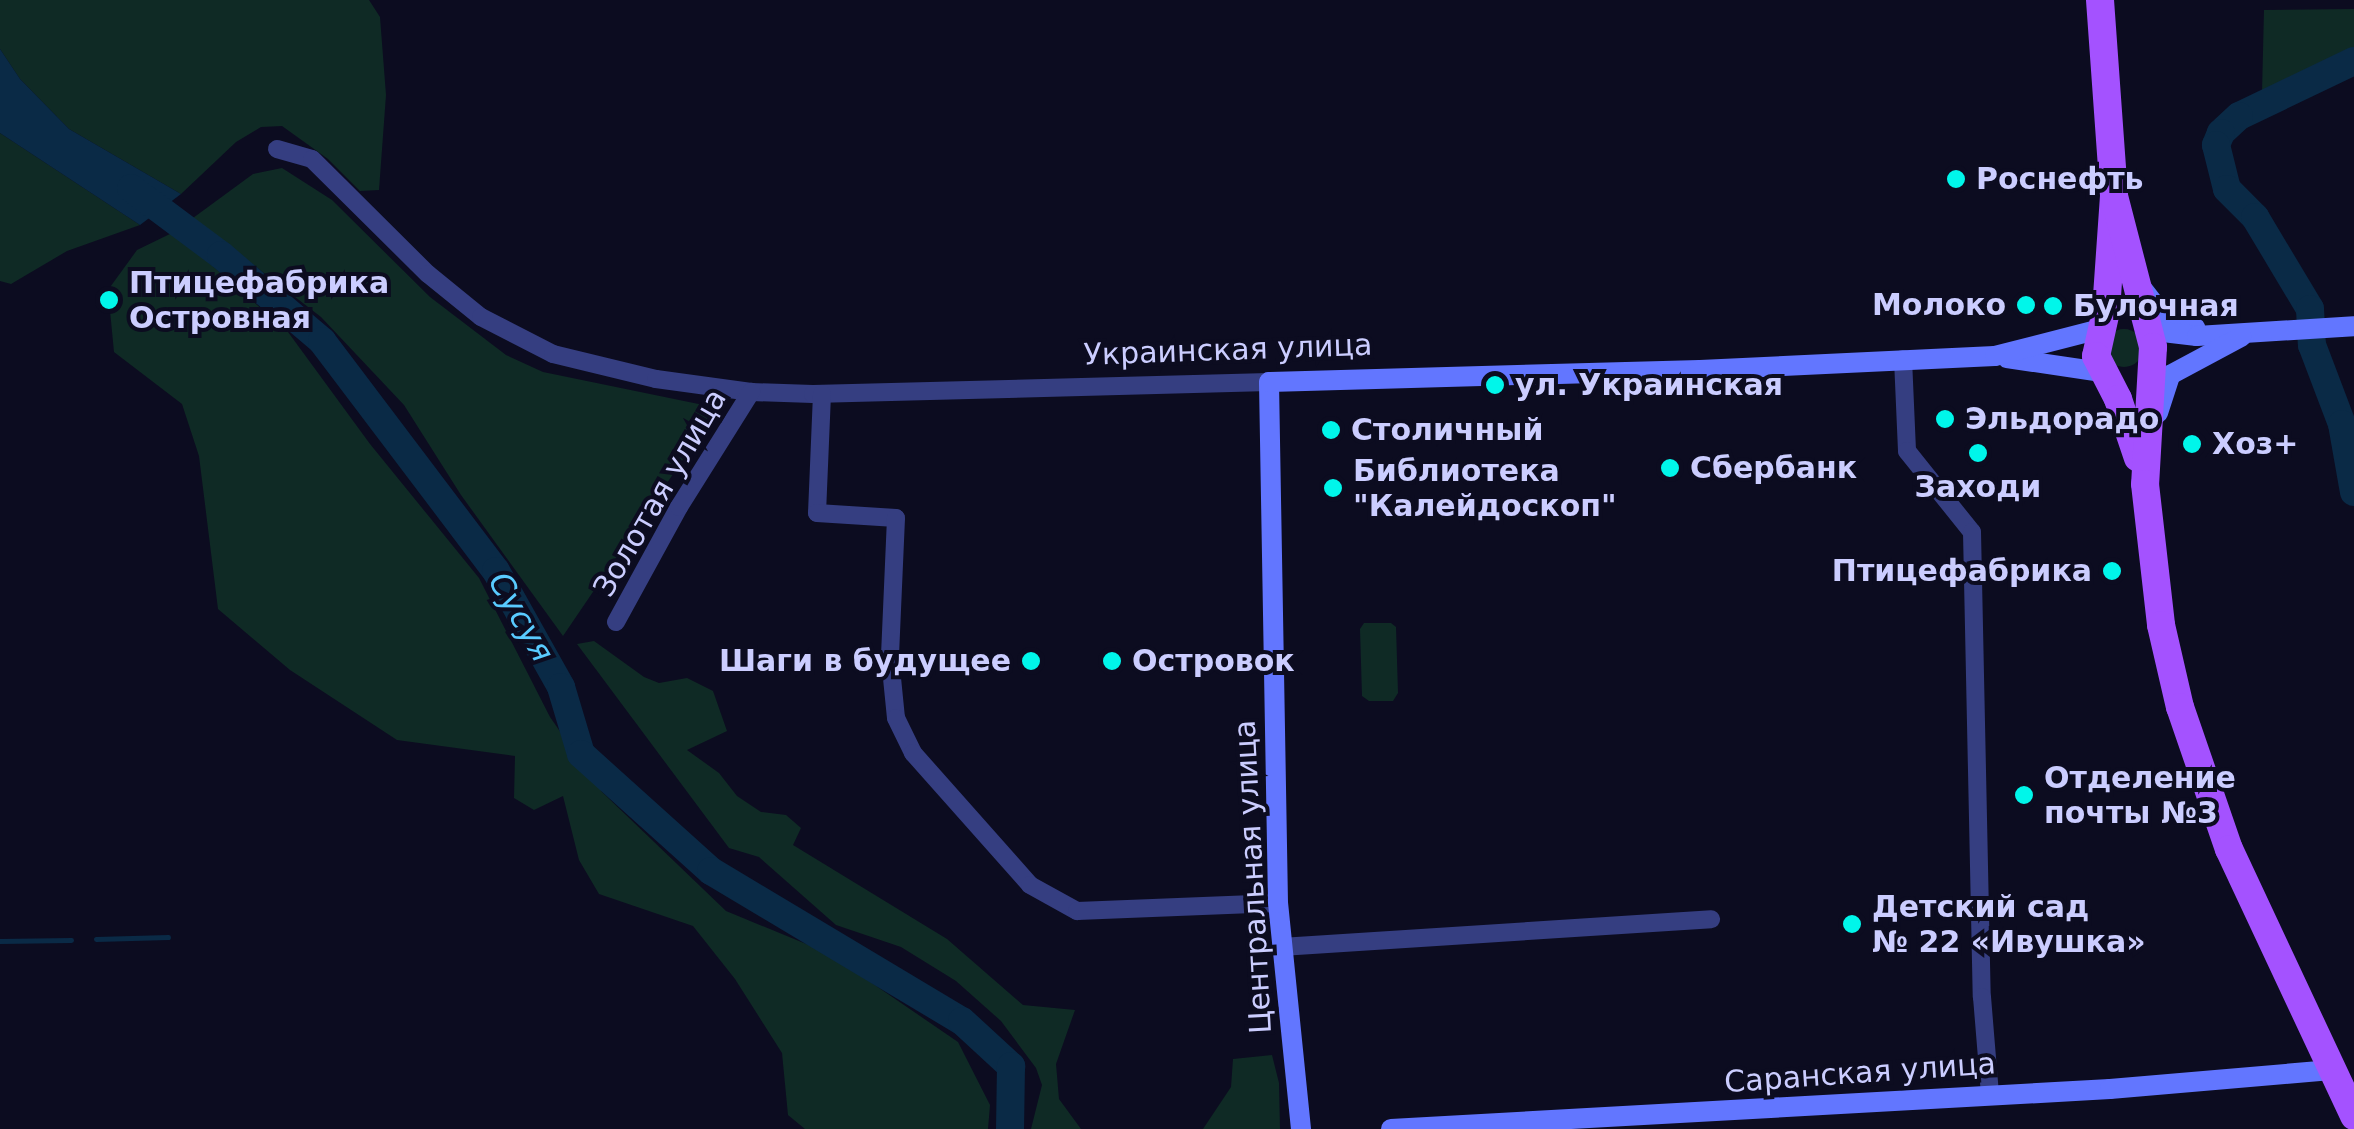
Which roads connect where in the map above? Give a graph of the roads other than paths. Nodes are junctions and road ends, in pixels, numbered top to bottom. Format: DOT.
graph roads {
  1 [pos="2100,0"];
  2 [pos="277,150"];
  3 [pos="2114,196"];
  4 [pos="2134,277"];
  5 [pos="2354,326"];
  6 [pos="2104,328"];
  7 [pos="2146,330"];
  8 [pos="2256,333"];
  9 [pos="1995,356"];
  10 [pos="1903,359"];
  11 [pos="2146,368"];
  12 [pos="2107,372"];
  13 [pos="1270,382"];
  14 [pos="751,392"];
  15 [pos="822,394"];
  16 [pos="2145,484"];
  17 [pos="616,622"];
  18 [pos="1278,902"];
  19 [pos="1710,918"];
  20 [pos="1281,947"];
  21 [pos="2331,1070"];
  22 [pos="1990,1094"];
  23 [pos="2354,1116"];
  24 [pos="1504,1126"];
  25 [pos="1301,1129"];
  26 [pos="1392,1129"];
  1 -- 3 [label="main road"];
  2 -- 14 [label="street, Украинская улица"];
  3 -- 4 [label="main road"];
  3 -- 6 [label="main road"];
  4 -- 7 [label="main road"];
  4 -- 8 [label="street"];
  5 -- 8 [label="street, Украинская улица"];
  6 -- 7 [label="main road, Украинская улица"];
  6 -- 9 [label="street, Украинская улица"];
  6 -- 12 [label="main road"];
  7 -- 8 [label="street, Украинская улица"];
  7 -- 11 [label="main road"];
  8 -- 11 [label="street, Украинская улица"];
  8 -- 16 [label="street"];
  9 -- 10 [label="street, Украинская улица"];
  9 -- 12 [label="street"];
  10 -- 13 [label="street, Украинская улица"];
  10 -- 22 [label="street"];
  11 -- 12 [label="main road, Украинская улица"];
  11 -- 16 [label="main road"];
  12 -- 16 [label="main road"];
  13 -- 15 [label="street, Украинская улица"];
  13 -- 18 [label="street, Центральная улица"];
  14 -- 15 [label="street, Украинская улица"];
  14 -- 17 [label="street, Золотая улица"];
  15 -- 18 [label="street"];
  16 -- 21 [label="main road"];
  18 -- 20 [label="street, Центральная улица"];
  19 -- 20 [label="street"];
  20 -- 25 [label="street, Центральная улица"];
  21 -- 22 [label="street, Саранская улица"];
  21 -- 23 [label="main road"];
  22 -- 24 [label="street, Саранская улица"];
  24 -- 26 [label="street, Саранская улица"];
}
